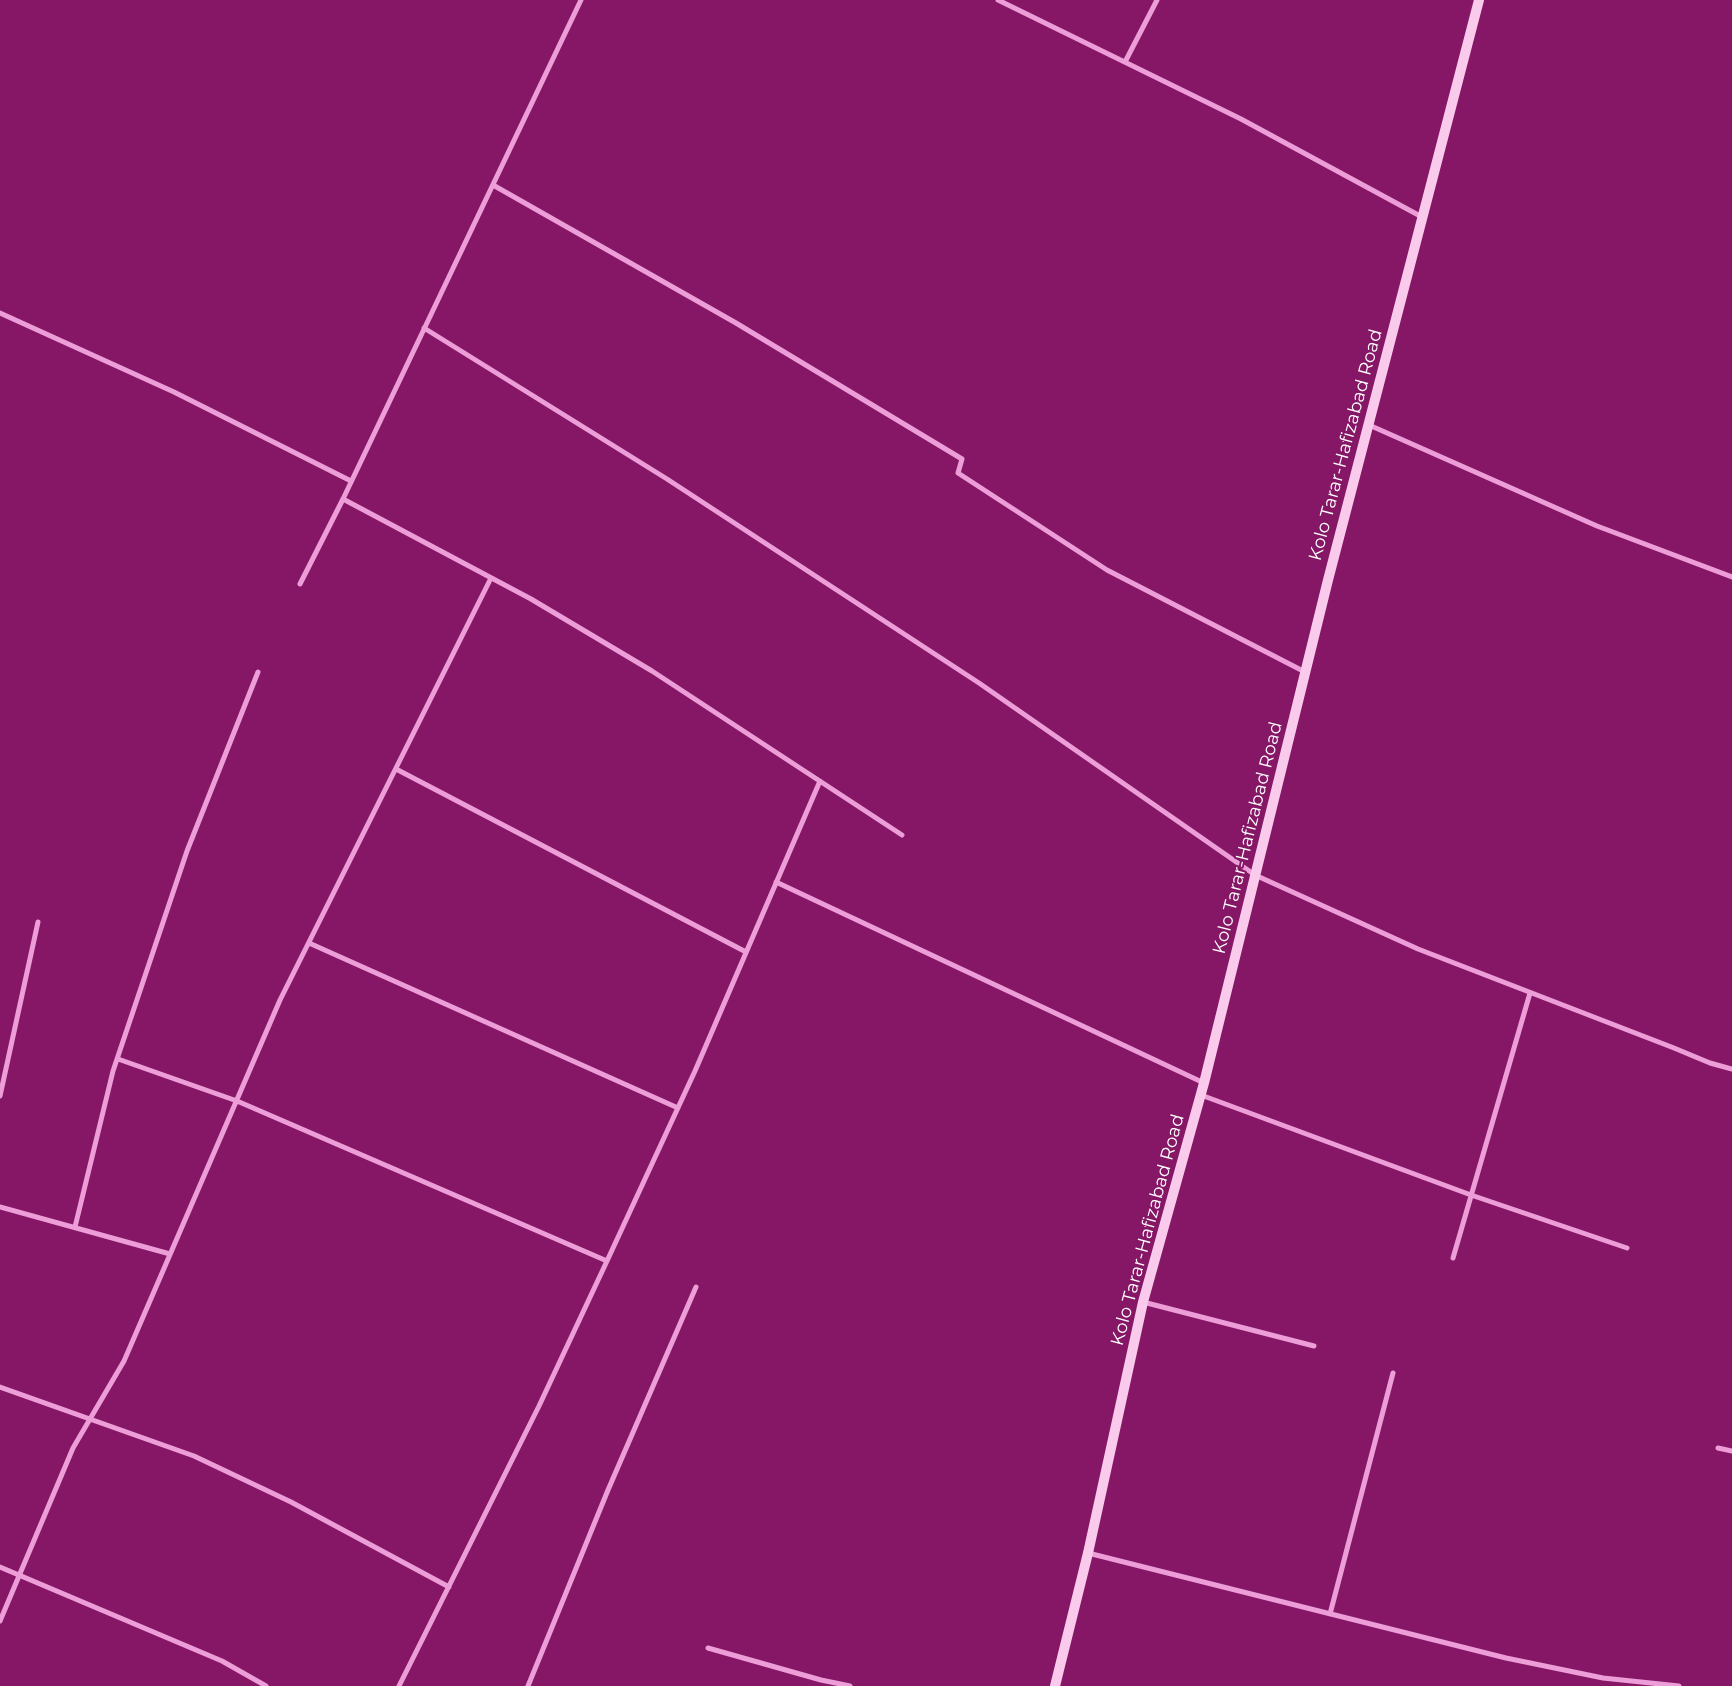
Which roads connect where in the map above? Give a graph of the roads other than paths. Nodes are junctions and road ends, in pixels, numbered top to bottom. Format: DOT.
graph roads {
  1 [pos="581,0"];
  2 [pos="998,0"];
  3 [pos="1157,0"];
  4 [pos="1479,0"];
  5 [pos="1125,62"];
  6 [pos="493,185"];
  7 [pos="1423,217"];
  8 [pos="0,313"];
  9 [pos="424,328"];
  10 [pos="1369,424"];
  11 [pos="351,482"];
  12 [pos="343,499"];
  13 [pos="1732,577"];
  14 [pos="492,578"];
  15 [pos="300,584"];
  16 [pos="258,672"];
  17 [pos="1305,672"];
  18 [pos="396,769"];
  19 [pos="820,781"];
  20 [pos="902,835"];
  21 [pos="1255,875"];
  22 [pos="776,882"];
  23 [pos="38,922"];
  24 [pos="309,943"];
  25 [pos="746,952"];
  26 [pos="1530,992"];
  27 [pos="118,1059"];
  28 [pos="1732,1069"];
  29 [pos="1204,1083"];
  30 [pos="1201,1095"];
  31 [pos="0,1096"];
  32 [pos="237,1101"];
  33 [pos="678,1108"];
  34 [pos="1471,1195"];
  35 [pos="0,1206"];
  36 [pos="75,1227"];
  37 [pos="1627,1248"];
  38 [pos="170,1254"];
  39 [pos="1453,1258"];
  40 [pos="607,1261"];
  41 [pos="696,1287"];
  42 [pos="1143,1302"];
  43 [pos="1314,1346"];
  44 [pos="1393,1373"];
  45 [pos="0,1387"];
  46 [pos="90,1418"];
  47 [pos="1718,1448"];
  48 [pos="1732,1451"];
  49 [pos="1088,1553"];
  50 [pos="0,1566"];
  51 [pos="20,1574"];
  52 [pos="449,1587"];
  53 [pos="1330,1614"];
  54 [pos="0,1621"];
  55 [pos="708,1648"];
  56 [pos="266,1686"];
  57 [pos="399,1686"];
  58 [pos="528,1686"];
  59 [pos="850,1686"];
  60 [pos="1055,1686"];
  61 [pos="1679,1686"];
  1 -- 6 [label="street"];
  2 -- 5 [label="street"];
  3 -- 5 [label="street"];
  4 -- 7 [label="main road, Kolo Tarar-Hafizabad Road"];
  5 -- 7 [label="street"];
  6 -- 9 [label="street"];
  6 -- 17 [label="street"];
  7 -- 10 [label="main road, Kolo Tarar-Hafizabad Road"];
  8 -- 11 [label="street"];
  9 -- 11 [label="street"];
  9 -- 21 [label="street"];
  10 -- 13 [label="street"];
  10 -- 17 [label="main road, Kolo Tarar-Hafizabad Road"];
  11 -- 12 [label="street"];
  12 -- 14 [label="street"];
  12 -- 15 [label="street"];
  14 -- 18 [label="street"];
  14 -- 19 [label="street"];
  16 -- 27 [label="street"];
  17 -- 21 [label="main road, Kolo Tarar-Hafizabad Road"];
  18 -- 24 [label="street"];
  18 -- 25 [label="street"];
  19 -- 20 [label="street"];
  19 -- 22 [label="street"];
  21 -- 26 [label="street"];
  21 -- 29 [label="main road, Kolo Tarar-Hafizabad Road"];
  22 -- 25 [label="street"];
  22 -- 29 [label="street"];
  23 -- 31 [label="street"];
  24 -- 32 [label="street"];
  24 -- 33 [label="street"];
  25 -- 33 [label="street"];
  26 -- 28 [label="street"];
  26 -- 34 [label="street"];
  27 -- 32 [label="street"];
  27 -- 36 [label="street"];
  29 -- 30 [label="main road, Kolo Tarar-Hafizabad Road"];
  30 -- 34 [label="street"];
  30 -- 42 [label="main road, Kolo Tarar-Hafizabad Road"];
  32 -- 38 [label="street"];
  32 -- 40 [label="street"];
  33 -- 40 [label="street"];
  34 -- 37 [label="street"];
  34 -- 39 [label="street"];
  35 -- 36 [label="street"];
  36 -- 38 [label="street"];
  38 -- 46 [label="street"];
  40 -- 52 [label="street"];
  41 -- 58 [label="street"];
  42 -- 43 [label="street"];
  42 -- 49 [label="main road, Kolo Tarar-Hafizabad Road"];
  44 -- 53 [label="street"];
  45 -- 46 [label="street"];
  46 -- 51 [label="street"];
  46 -- 52 [label="street"];
  47 -- 48 [label="street"];
  49 -- 53 [label="street"];
  49 -- 60 [label="main road, Kolo Tarar-Hafizabad Road"];
  50 -- 51 [label="street"];
  51 -- 54 [label="street"];
  51 -- 56 [label="street"];
  52 -- 57 [label="street"];
  53 -- 61 [label="street"];
  55 -- 59 [label="street"];
}
